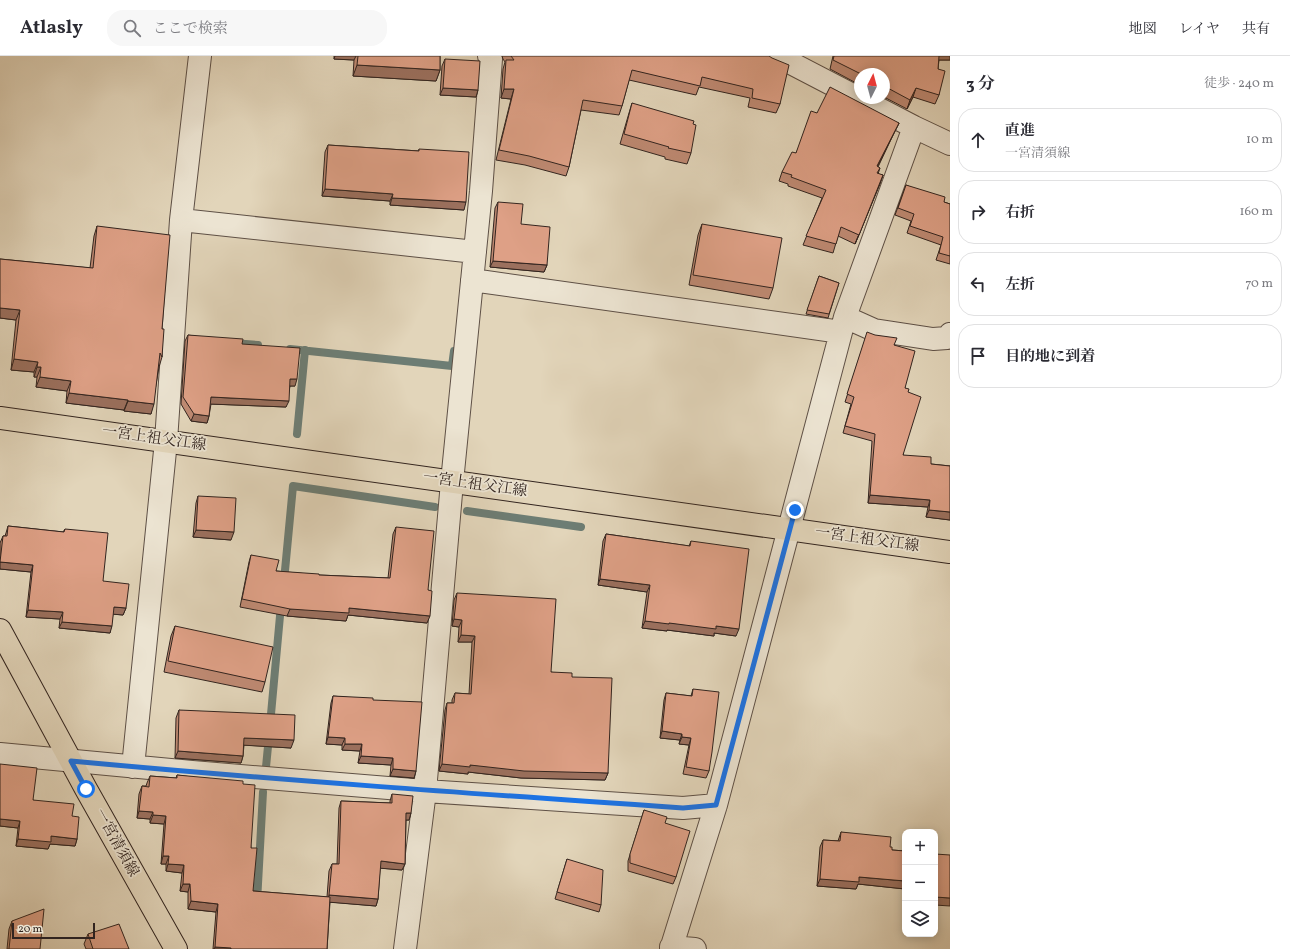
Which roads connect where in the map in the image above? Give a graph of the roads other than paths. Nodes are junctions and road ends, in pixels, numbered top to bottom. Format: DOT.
graph roads {
  1 [pos="200,56"];
  2 [pos="773,56"];
  3 [pos="494,57"];
  4 [pos="914,127"];
  5 [pos="950,144"];
  6 [pos="180,220"];
  7 [pos="475,252"];
  8 [pos="472,280"];
  9 [pos="843,324"];
  10 [pos="950,334"];
  11 [pos="0,418"];
  12 [pos="166,441"];
  13 [pos="452,482"];
  14 [pos="790,530"];
  15 [pos="950,552"];
  16 [pos="0,630"];
  17 [pos="0,754"];
  18 [pos="71,761"];
  19 [pos="133,767"];
  20 [pos="425,791"];
  21 [pos="716,805"];
  22 [pos="671,948"];
  23 [pos="176,949"];
  24 [pos="405,949"];
  25 [pos="695,949"];
  1 -- 6 [label="street"];
  2 -- 4 [label="street"];
  3 -- 7 [label="street"];
  4 -- 5 [label="street"];
  4 -- 9 [label="street"];
  6 -- 7 [label="street"];
  6 -- 12 [label="street"];
  7 -- 8 [label="street"];
  8 -- 9 [label="street"];
  8 -- 13 [label="street"];
  9 -- 10 [label="street"];
  9 -- 14 [label="street"];
  11 -- 12 [label="main road, 一宮上祖父江線"];
  12 -- 13 [label="main road, 一宮上祖父江線"];
  12 -- 19 [label="street"];
  13 -- 14 [label="main road, 一宮上祖父江線"];
  13 -- 20 [label="street"];
  14 -- 15 [label="main road, 一宮上祖父江線"];
  14 -- 21 [label="street"];
  16 -- 18 [label="main road, 一宮清須線"];
  17 -- 18 [label="street"];
  18 -- 19 [label="street"];
  18 -- 23 [label="main road, 一宮清須線"];
  19 -- 20 [label="street"];
  20 -- 21 [label="street"];
  20 -- 24 [label="street"];
  21 -- 22 [label="street"];
  22 -- 25 [label="street"];
}
